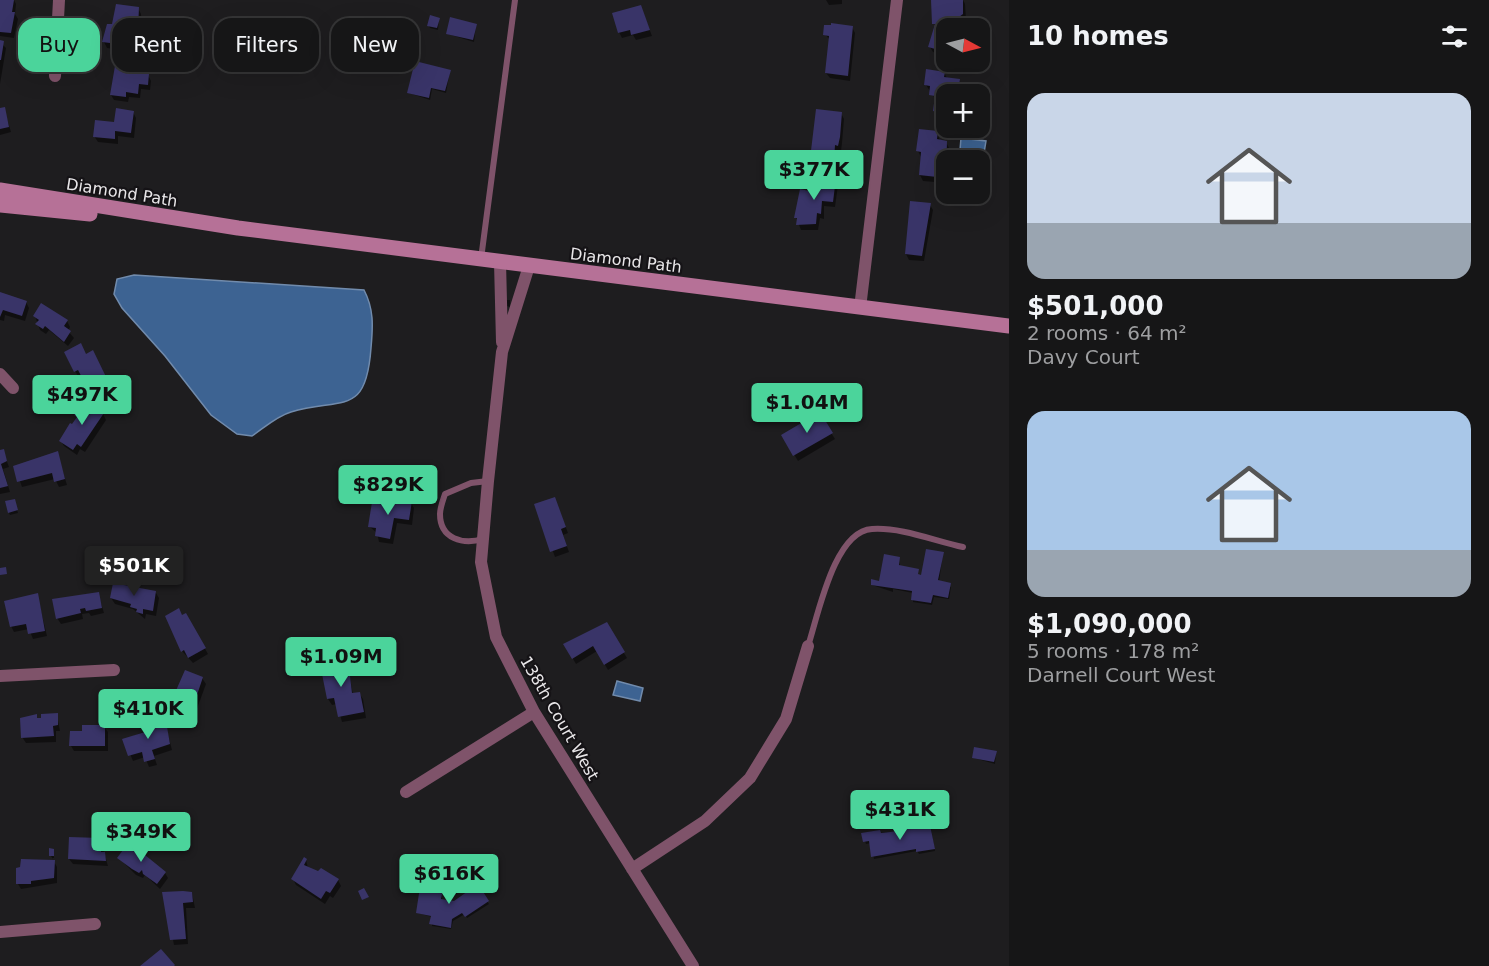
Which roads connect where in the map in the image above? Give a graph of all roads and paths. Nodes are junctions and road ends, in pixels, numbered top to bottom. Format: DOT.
graph roads {
  1 [pos="59,0"];
  2 [pos="515,0"];
  3 [pos="897,0"];
  4 [pos="55,76"];
  5 [pos="0,190"];
  6 [pos="0,205"];
  7 [pos="238,228"];
  8 [pos="481,260"];
  9 [pos="500,262"];
  10 [pos="529,266"];
  11 [pos="860,309"];
  12 [pos="1009,326"];
  13 [pos="502,352"];
  14 [pos="0,374"];
  15 [pos="13,388"];
  16 [pos="488,481"];
  17 [pos="483,538"];
  18 [pos="963,547"];
  19 [pos="808,646"];
  20 [pos="114,670"];
  21 [pos="0,676"];
  22 [pos="534,712"];
  23 [pos="406,792"];
  24 [pos="632,868"];
  25 [pos="96,924"];
  26 [pos="0,932"];
  27 [pos="693,966"];
  1 -- 4 [label="street"];
  2 -- 8 [label="lane"];
  3 -- 11 [label="street"];
  5 -- 7 [label="street, Diamond Path"];
  6 -- 7 [label="street, Diamond Path"];
  7 -- 8 [label="street, Diamond Path"];
  8 -- 9 [label="street, Diamond Path"];
  9 -- 10 [label="street, Diamond Path"];
  9 -- 13 [label="street, 138th Court West"];
  10 -- 11 [label="street, Diamond Path"];
  10 -- 13 [label="street, 138th Court West"];
  11 -- 12 [label="street, Diamond Path"];
  13 -- 16 [label="street, 138th Court West"];
  14 -- 15 [label="street"];
  16 -- 17 [label="street, 138th Court West"];
  16 -- 17 [label="lane"];
  17 -- 22 [label="street, 138th Court West"];
  18 -- 19 [label="lane"];
  19 -- 24 [label="street"];
  20 -- 21 [label="street"];
  22 -- 23 [label="street"];
  22 -- 24 [label="street, 138th Court West"];
  24 -- 27 [label="street, 138th Court West"];
  25 -- 26 [label="street"];
}
